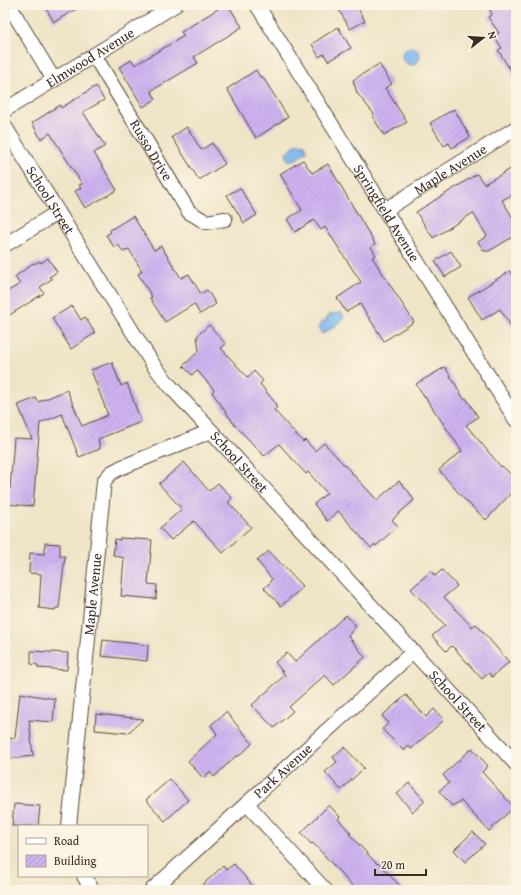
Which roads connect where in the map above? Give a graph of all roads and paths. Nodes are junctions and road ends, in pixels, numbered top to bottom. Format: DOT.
graph roads {
  1 [pos="9,5"];
  2 [pos="175,5"];
  3 [pos="257,5"];
  4 [pos="94,55"];
  5 [pos="54,80"];
  6 [pos="5,110"];
  7 [pos="5,127"];
  8 [pos="516,128"];
  9 [pos="385,210"];
  10 [pos="58,212"];
  11 [pos="224,219"];
  12 [pos="5,245"];
  13 [pos="516,420"];
  14 [pos="211,431"];
  15 [pos="413,652"];
  16 [pos="516,764"];
  17 [pos="247,804"];
  18 [pos="70,825"];
  19 [pos="85,877"];
  20 [pos="92,890"];
  21 [pos="152,890"];
  22 [pos="325,890"];
  1 -- 5 [label="street"];
  2 -- 4 [label="street, Elmwood Avenue"];
  3 -- 9 [label="street, Springfield Avenue"];
  4 -- 5 [label="street, Elmwood Avenue"];
  4 -- 11 [label="street, Russo Drive"];
  5 -- 6 [label="street, Elmwood Avenue"];
  7 -- 10 [label="street, School Street"];
  8 -- 9 [label="street, Maple Avenue"];
  9 -- 13 [label="street, Springfield Avenue"];
  10 -- 12 [label="street"];
  10 -- 14 [label="street, School Street"];
  14 -- 15 [label="street, School Street"];
  14 -- 18 [label="street, Maple Avenue"];
  15 -- 16 [label="street, School Street"];
  15 -- 17 [label="street, Park Avenue"];
  17 -- 21 [label="street, Park Avenue"];
  17 -- 22 [label="street"];
  19 -- 20 [label="street"];
}
